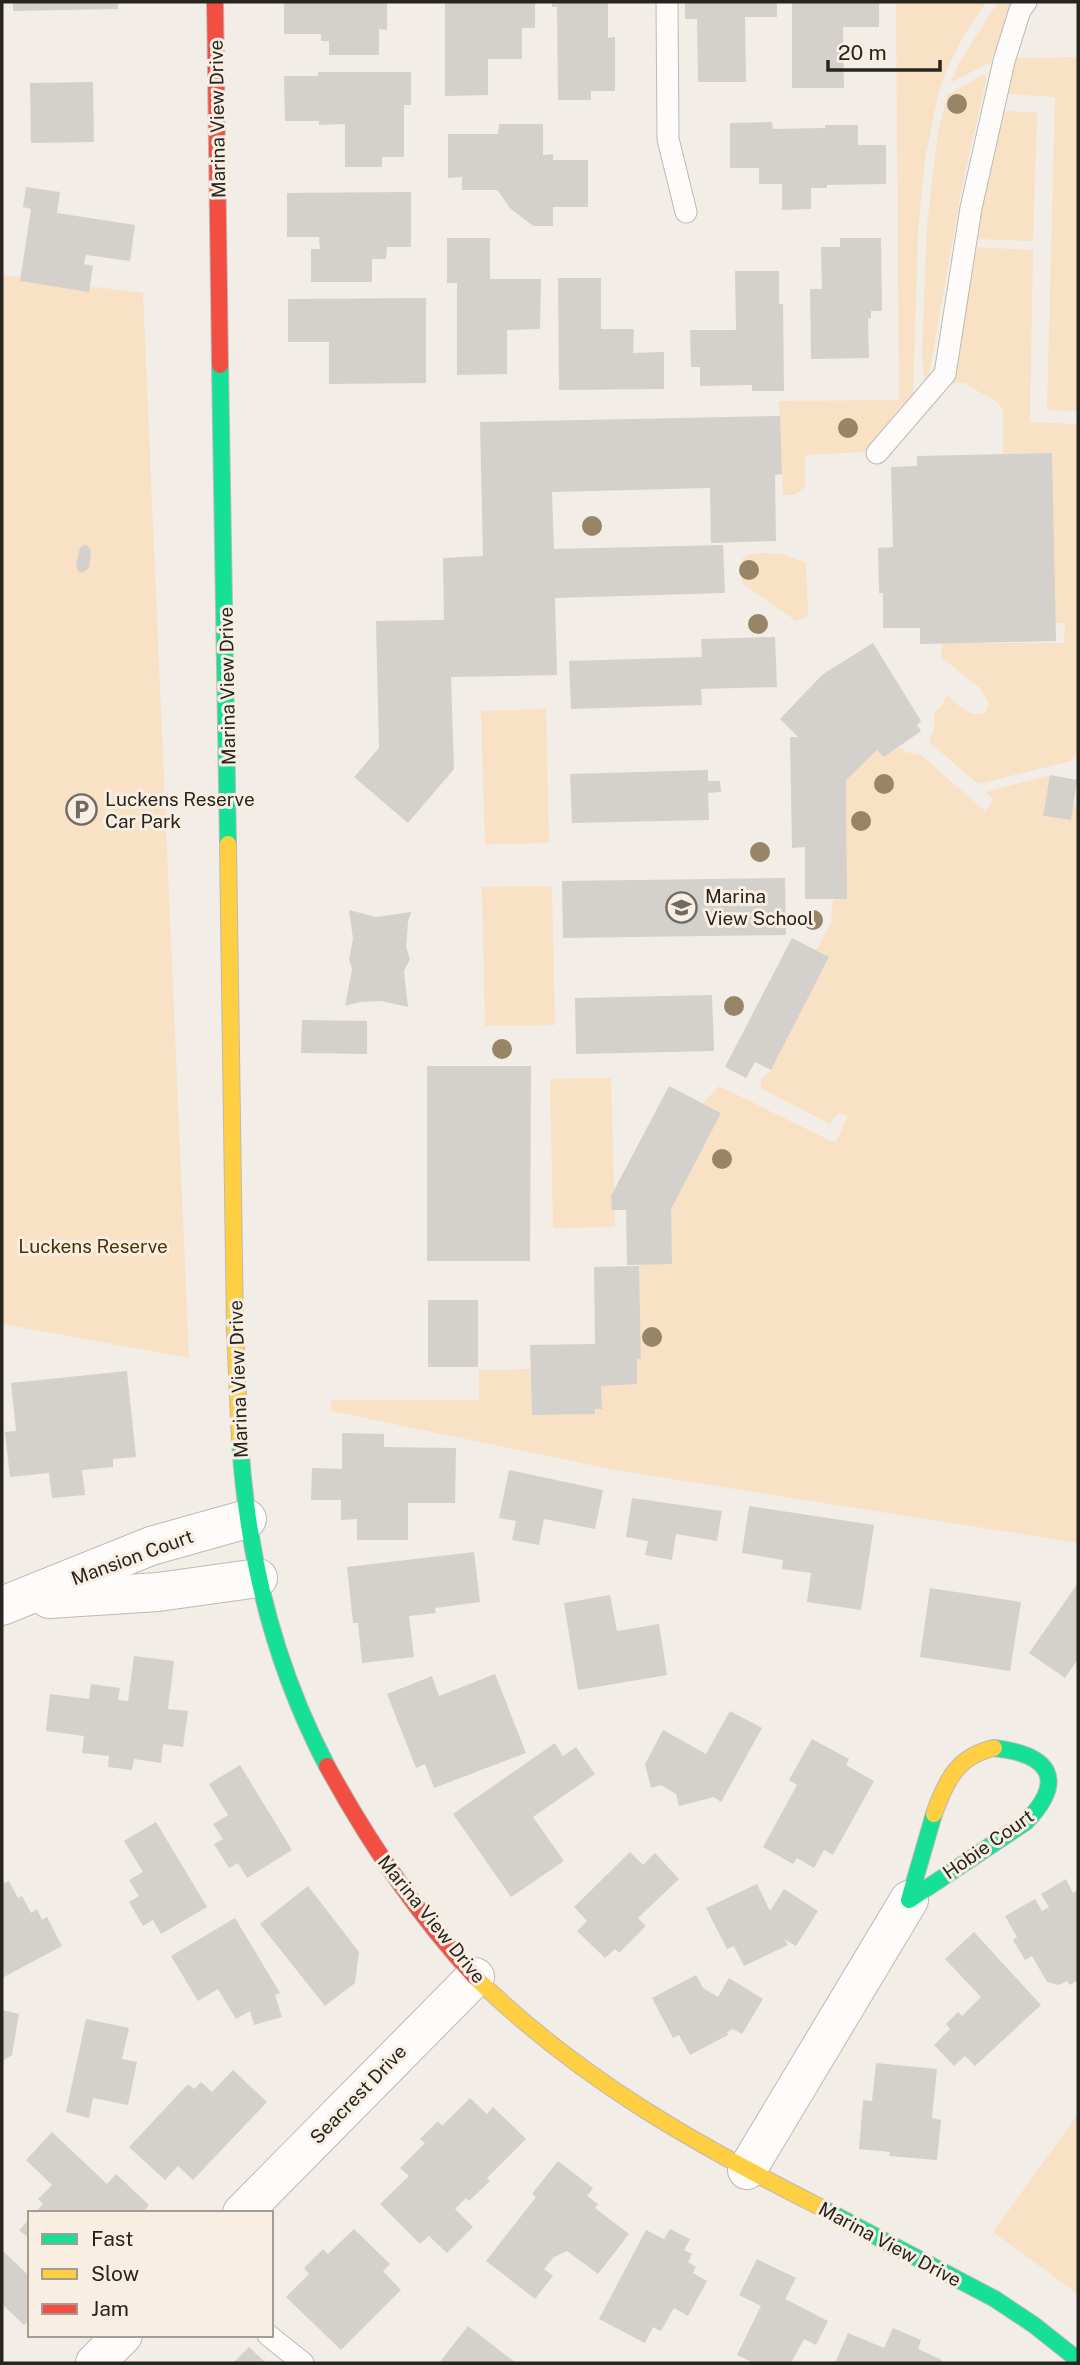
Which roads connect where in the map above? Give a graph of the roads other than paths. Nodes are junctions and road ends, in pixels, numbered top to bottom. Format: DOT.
graph roads {
  1 [pos="215,2"];
  2 [pos="667,2"];
  3 [pos="1026,2"];
  4 [pos="686,212"];
  5 [pos="877,453"];
  6 [pos="247,1519"];
  7 [pos="258,1578"];
  8 [pos="10,1603"];
  9 [pos="909,1900"];
  10 [pos="475,1977"];
  11 [pos="747,2170"];
  12 [pos="244,2211"];
  13 [pos="120,2337"];
  14 [pos="270,2337"];
  15 [pos="1078,2360"];
  16 [pos="95,2363"];
  17 [pos="303,2363"];
  1 -- 6 [label="street, Marina View Drive"];
  2 -- 4 [label="lane"];
  3 -- 5 [label="lane"];
  6 -- 7 [label="street, Marina View Drive"];
  6 -- 8 [label="street, Mansion Court"];
  7 -- 8 [label="street, Mansion Court"];
  7 -- 10 [label="street, Marina View Drive"];
  9 -- 9 [label="street, Hobie Court"];
  9 -- 11 [label="street, Hobie Court"];
  10 -- 11 [label="street, Marina View Drive"];
  10 -- 12 [label="street, Seacrest Drive"];
  11 -- 15 [label="street, Marina View Drive"];
  13 -- 16 [label="street"];
  14 -- 17 [label="lane"];
}
